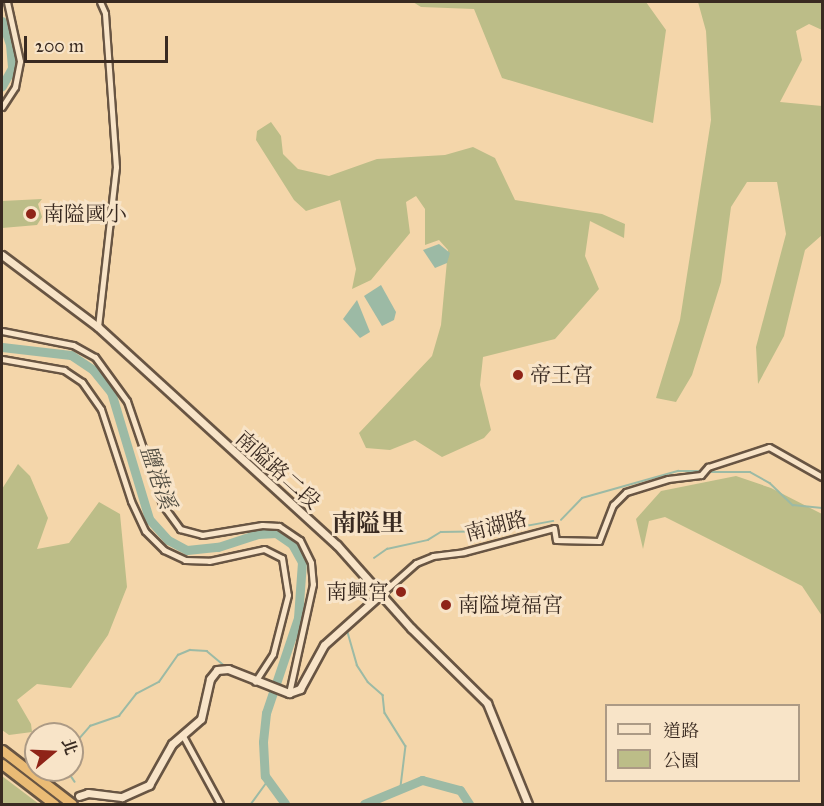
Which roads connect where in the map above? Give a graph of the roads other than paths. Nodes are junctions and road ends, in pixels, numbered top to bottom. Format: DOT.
graph roads {
  1 [pos="7,2"];
  2 [pos="100,2"];
  3 [pos="2,107"];
  4 [pos="2,255"];
  5 [pos="98,327"];
  6 [pos="2,331"];
  7 [pos="2,359"];
  8 [pos="822,477"];
  9 [pos="381,595"];
  10 [pos="255,682"];
  11 [pos="289,693"];
  12 [pos="183,736"];
  13 [pos="2,750"];
  14 [pos="2,764"];
  15 [pos="79,796"];
  16 [pos="54,804"];
  17 [pos="72,804"];
  18 [pos="220,804"];
  19 [pos="528,804"];
  1 -- 3 [label="street"];
  2 -- 5 [label="street"];
  4 -- 5 [label="street, 南隘路二段"];
  5 -- 9 [label="street, 南隘路二段"];
  6 -- 11 [label="street"];
  7 -- 10 [label="street"];
  8 -- 9 [label="street, 南湖路"];
  9 -- 11 [label="street, 南湖路"];
  9 -- 19 [label="street, 南隘路二段"];
  10 -- 11 [label="street"];
  10 -- 12 [label="street"];
  12 -- 15 [label="street"];
  12 -- 18 [label="street"];
  13 -- 17 [label="highway"];
  14 -- 16 [label="highway"];
}
